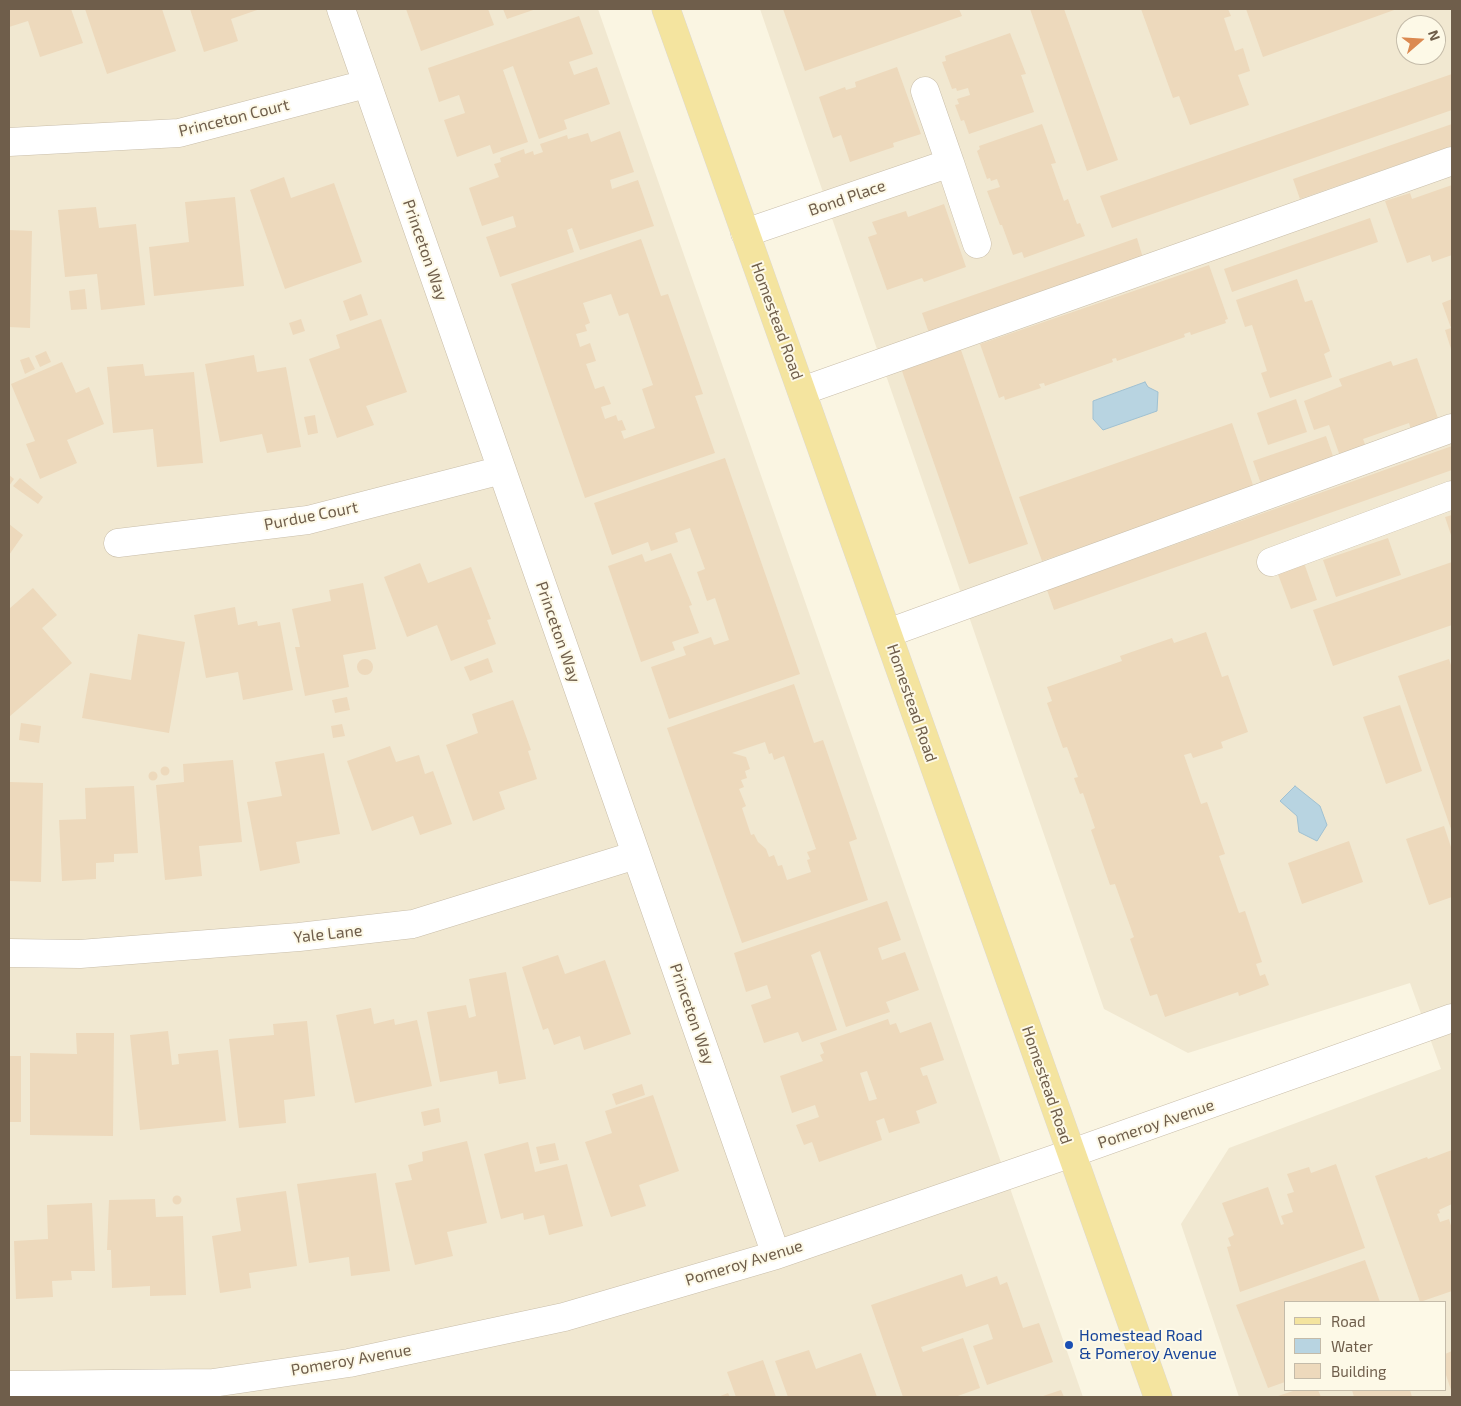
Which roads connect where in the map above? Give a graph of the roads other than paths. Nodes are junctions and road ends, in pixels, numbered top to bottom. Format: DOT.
graph roads {
  1 [pos="341,9"];
  2 [pos="666,9"];
  3 [pos="366,84"];
  4 [pos="925,91"];
  5 [pos="9,142"];
  6 [pos="1452,162"];
  7 [pos="950,163"];
  8 [pos="745,233"];
  9 [pos="978,244"];
  10 [pos="802,391"];
  11 [pos="1452,428"];
  12 [pos="502,470"];
  13 [pos="1452,495"];
  14 [pos="118,543"];
  15 [pos="1271,562"];
  16 [pos="888,634"];
  17 [pos="636,854"];
  18 [pos="9,953"];
  19 [pos="1452,1018"];
  20 [pos="1072,1153"];
  21 [pos="776,1254"];
  22 [pos="9,1386"];
  23 [pos="1158,1397"];
  1 -- 3 [label="street, Princeton Way"];
  2 -- 8 [label="main road, Homestead Road"];
  3 -- 5 [label="street, Princeton Court"];
  3 -- 12 [label="street, Princeton Way"];
  4 -- 7 [label="street"];
  6 -- 10 [label="street"];
  7 -- 8 [label="street, Bond Place"];
  7 -- 9 [label="street"];
  8 -- 10 [label="main road, Homestead Road"];
  10 -- 16 [label="main road, Homestead Road"];
  11 -- 16 [label="street"];
  12 -- 14 [label="street, Purdue Court"];
  12 -- 17 [label="street, Princeton Way"];
  13 -- 15 [label="street"];
  16 -- 20 [label="main road, Homestead Road"];
  17 -- 18 [label="street, Yale Lane"];
  17 -- 21 [label="street, Princeton Way"];
  19 -- 20 [label="street, Pomeroy Avenue"];
  20 -- 21 [label="street, Pomeroy Avenue"];
  20 -- 23 [label="main road, Homestead Road"];
  21 -- 22 [label="street, Pomeroy Avenue"];
}
